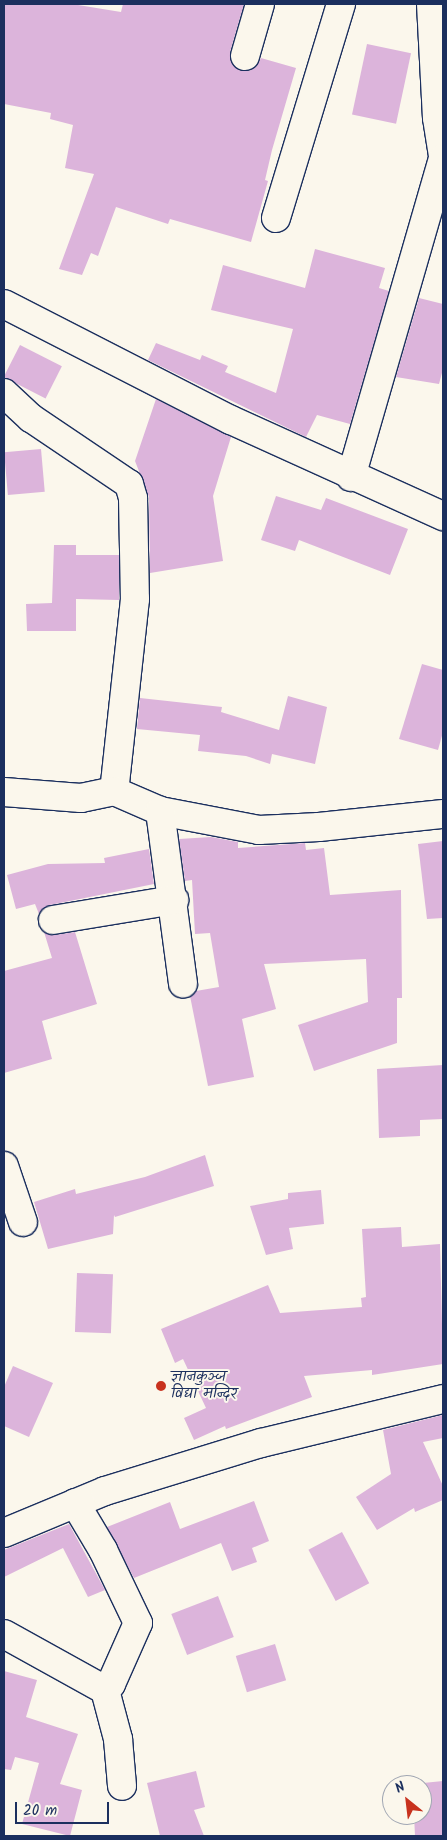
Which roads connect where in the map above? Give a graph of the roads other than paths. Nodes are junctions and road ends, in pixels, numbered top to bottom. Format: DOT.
graph roads {
  1 [pos="260,4"];
  2 [pos="341,4"];
  3 [pos="431,4"];
  4 [pos="245,56"];
  5 [pos="443,154"];
  6 [pos="443,160"];
  7 [pos="276,218"];
  8 [pos="4,304"];
  9 [pos="4,393"];
  10 [pos="351,477"];
  11 [pos="443,516"];
  12 [pos="114,791"];
  13 [pos="4,792"];
  14 [pos="160,811"];
  15 [pos="443,814"];
  16 [pos="174,900"];
  17 [pos="53,920"];
  18 [pos="184,983"];
  19 [pos="4,1166"];
  20 [pos="23,1222"];
  21 [pos="443,1399"];
  22 [pos="74,1503"];
  23 [pos="4,1533"];
  24 [pos="4,1634"];
  25 [pos="104,1690"];
  26 [pos="122,1786"];
  1 -- 4 [label="street"];
  2 -- 7 [label="street"];
  3 -- 5 [label="street"];
  6 -- 10 [label="street"];
  8 -- 10 [label="street"];
  9 -- 12 [label="street"];
  10 -- 11 [label="street"];
  12 -- 13 [label="street"];
  12 -- 14 [label="street"];
  14 -- 15 [label="street"];
  14 -- 16 [label="street"];
  16 -- 17 [label="street"];
  16 -- 18 [label="street"];
  19 -- 20 [label="street"];
  21 -- 22 [label="street"];
  22 -- 23 [label="street"];
  22 -- 25 [label="street"];
  24 -- 25 [label="street"];
  25 -- 26 [label="street"];
}
